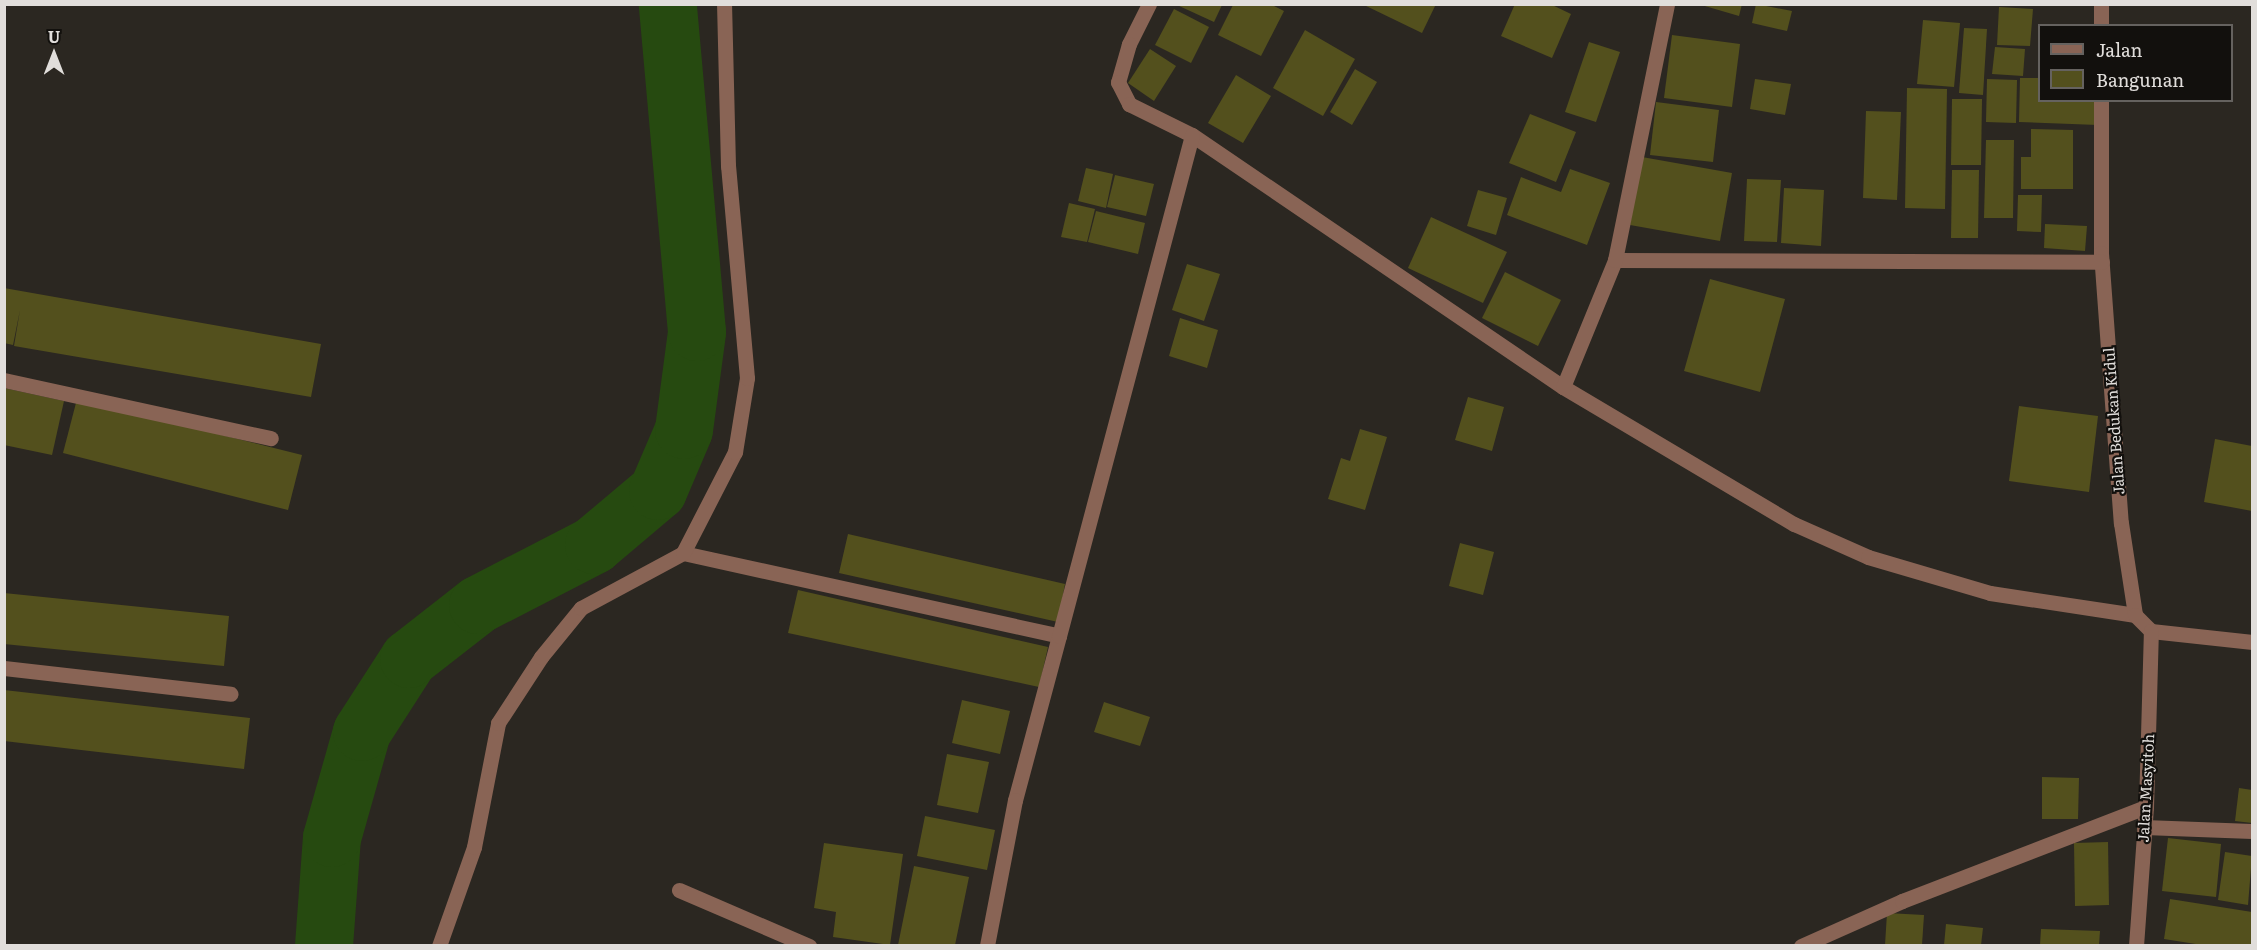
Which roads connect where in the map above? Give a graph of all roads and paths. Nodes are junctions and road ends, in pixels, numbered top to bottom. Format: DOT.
graph roads {
  1 [pos="724,4"];
  2 [pos="1149,4"];
  3 [pos="1667,4"];
  4 [pos="2101,4"];
  5 [pos="2101,24"];
  6 [pos="2101,102"];
  7 [pos="1192,135"];
  8 [pos="1615,260"];
  9 [pos="2102,262"];
  10 [pos="4,380"];
  11 [pos="1563,387"];
  12 [pos="271,438"];
  13 [pos="683,553"];
  14 [pos="2135,615"];
  15 [pos="2151,631"];
  16 [pos="1059,636"];
  17 [pos="2253,642"];
  18 [pos="4,668"];
  19 [pos="231,694"];
  20 [pos="2146,807"];
  21 [pos="2144,827"];
  22 [pos="2253,831"];
  23 [pos="679,890"];
  24 [pos="439,945"];
  25 [pos="809,945"];
  26 [pos="987,945"];
  27 [pos="1801,945"];
  28 [pos="2136,945"];
  1 -- 13 [label="street"];
  2 -- 7 [label="street"];
  3 -- 8 [label="street"];
  4 -- 5 [label="street"];
  6 -- 9 [label="street, Jalan Bedukan Kidul"];
  7 -- 11 [label="street"];
  7 -- 16 [label="street"];
  8 -- 9 [label="street"];
  8 -- 11 [label="street"];
  9 -- 14 [label="street, Jalan Bedukan Kidul"];
  10 -- 12 [label="street"];
  11 -- 14 [label="street"];
  13 -- 16 [label="street"];
  13 -- 24 [label="street"];
  14 -- 15 [label="street"];
  15 -- 17 [label="street"];
  15 -- 20 [label="street, Jalan Masyitoh"];
  16 -- 26 [label="street"];
  18 -- 19 [label="street"];
  20 -- 21 [label="street, Jalan Masyitoh"];
  20 -- 27 [label="street"];
  21 -- 22 [label="street"];
  21 -- 28 [label="street, Jalan Masyitoh"];
  23 -- 25 [label="street"];
}
